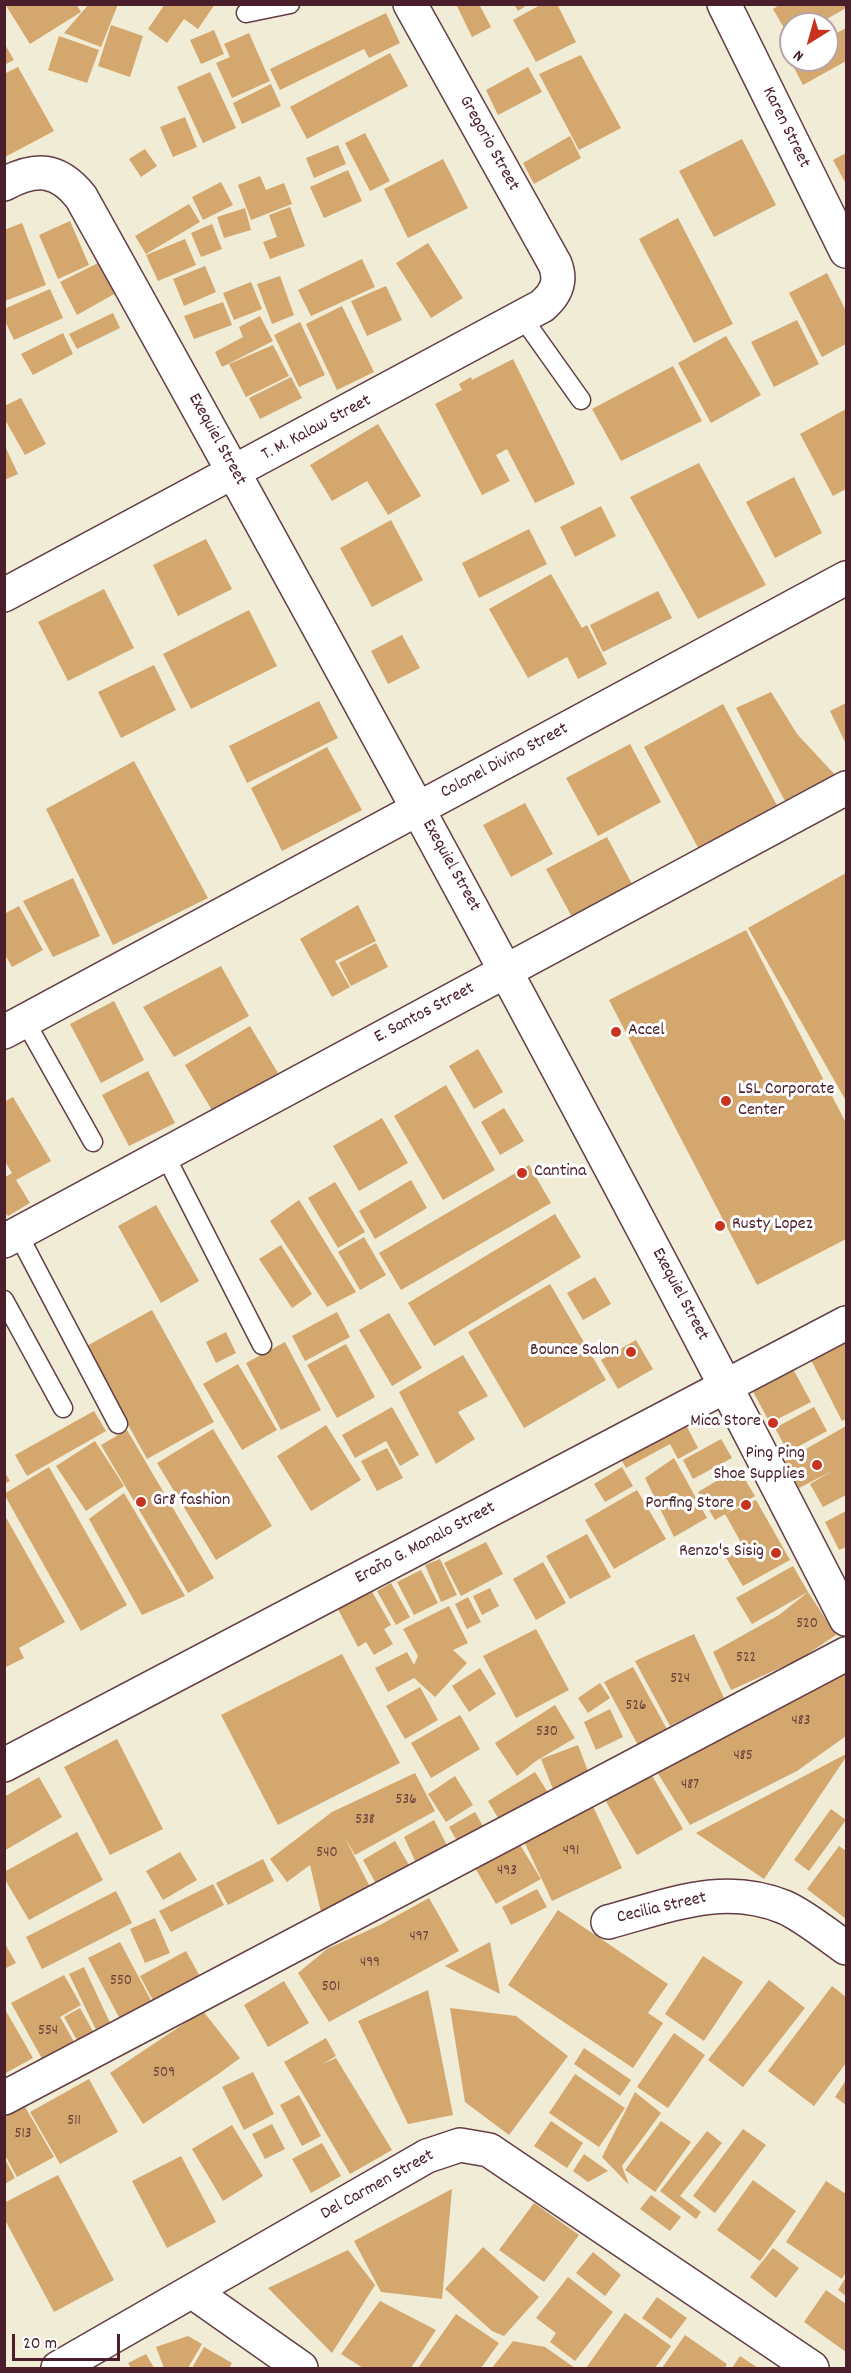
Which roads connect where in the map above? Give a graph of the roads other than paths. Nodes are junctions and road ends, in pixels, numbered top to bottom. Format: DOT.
graph roads {
  1 [pos="290,4"];
  2 [pos="410,4"];
  3 [pos="724,4"];
  4 [pos="246,13"];
  5 [pos="4,184"];
  6 [pos="846,251"];
  7 [pos="557,286"];
  8 [pos="522,317"];
  9 [pos="581,400"];
  10 [pos="234,473"];
  11 [pos="846,578"];
  12 [pos="4,595"];
  13 [pos="846,788"];
  14 [pos="418,809"];
  15 [pos="507,970"];
  16 [pos="15,1027"];
  17 [pos="93,1142"];
  18 [pos="165,1155"];
  19 [pos="11,1238"];
  20 [pos="4,1300"];
  21 [pos="846,1323"];
  22 [pos="262,1345"];
  23 [pos="727,1387"];
  24 [pos="63,1408"];
  25 [pos="118,1424"];
  26 [pos="846,1619"];
  27 [pos="846,1654"];
  28 [pos="4,1765"];
  29 [pos="608,1922"];
  30 [pos="846,1948"];
  31 [pos="4,2098"];
  32 [pos="193,2292"];
  33 [pos="58,2368"];
  34 [pos="302,2368"];
  35 [pos="812,2368"];
  1 -- 4 [label="lane"];
  2 -- 7 [label="street, Gregorio Street"];
  3 -- 6 [label="street, Karen Street"];
  5 -- 10 [label="street, Exequiel Street"];
  7 -- 8 [label="street, T. M. Kalaw Street"];
  8 -- 9 [label="lane"];
  8 -- 10 [label="street, T. M. Kalaw Street"];
  10 -- 12 [label="street, T. M. Kalaw Street"];
  10 -- 14 [label="street, Exequiel Street"];
  11 -- 14 [label="street, Colonel Divino Street"];
  13 -- 15 [label="street, E. Santos Street"];
  14 -- 15 [label="street, Exequiel Street"];
  14 -- 16 [label="street, Colonel Divino Street"];
  15 -- 18 [label="street, E. Santos Street"];
  15 -- 23 [label="street, Exequiel Street"];
  16 -- 17 [label="lane"];
  18 -- 19 [label="street, E. Santos Street"];
  18 -- 22 [label="lane"];
  19 -- 25 [label="lane"];
  20 -- 24 [label="lane"];
  21 -- 23 [label="street, Eraño G. Manalo Street"];
  23 -- 26 [label="street, Exequiel Street"];
  23 -- 28 [label="street, Eraño G. Manalo Street"];
  27 -- 31 [label="street"];
  29 -- 30 [label="street, Cecilia Street"];
  32 -- 33 [label="street, Del Carmen Street"];
  32 -- 34 [label="street"];
  32 -- 35 [label="street, Del Carmen Street"];
}
